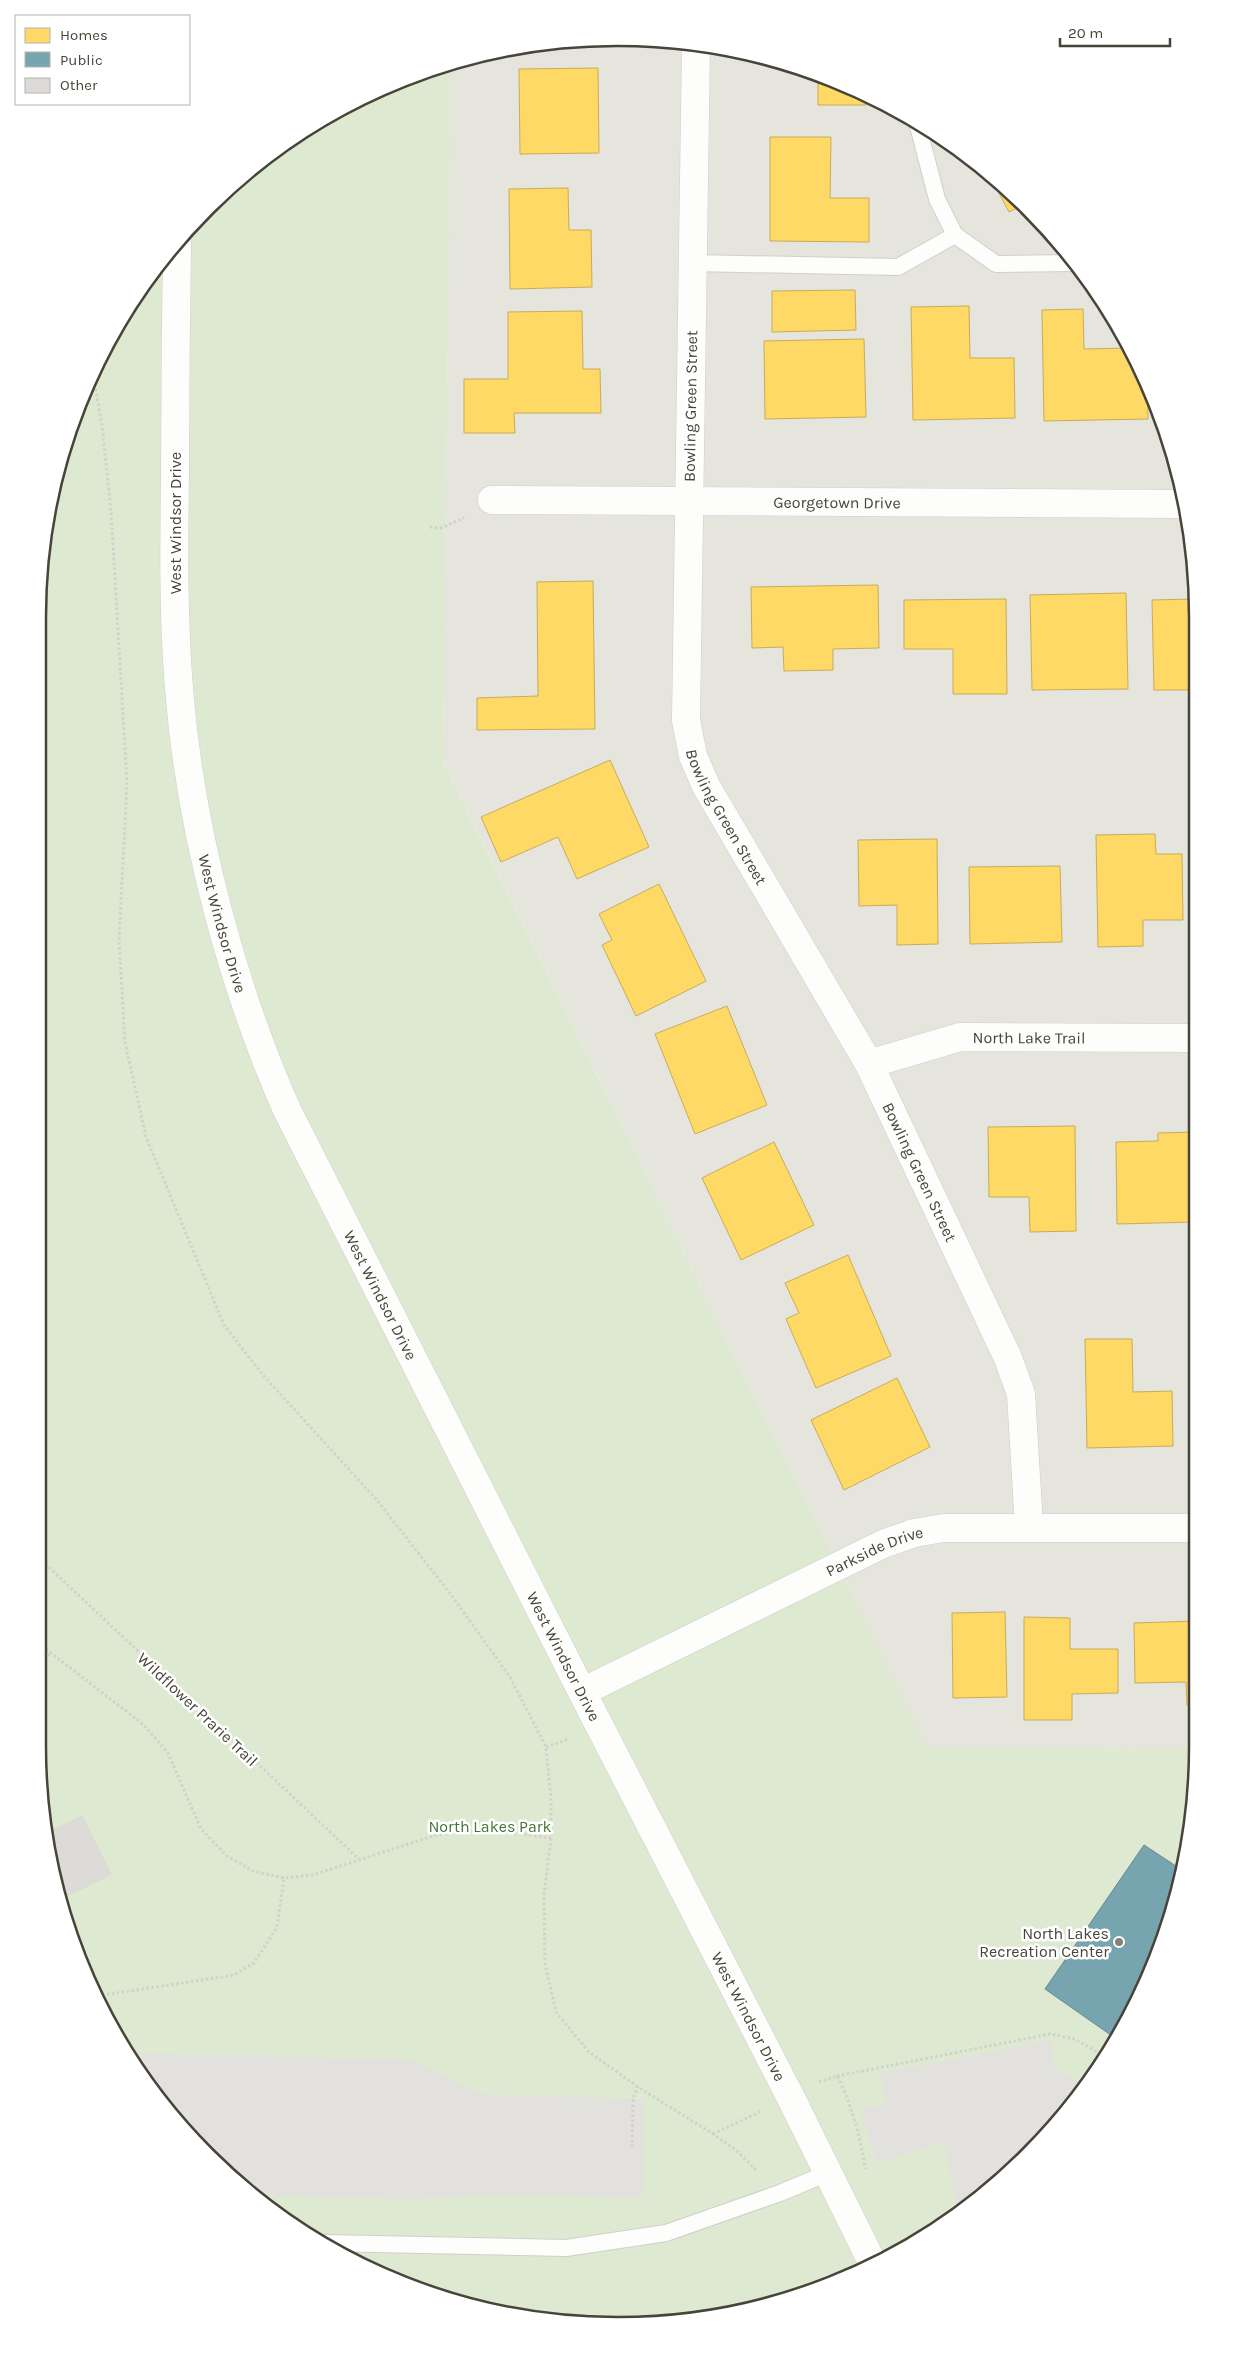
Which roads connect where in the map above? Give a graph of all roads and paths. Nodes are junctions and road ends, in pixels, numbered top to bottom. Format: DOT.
graph roads {
  1 [pos="696,52"];
  2 [pos="920,134"];
  3 [pos="955,235"];
  4 [pos="177,254"];
  5 [pos="692,263"];
  6 [pos="1065,263"];
  7 [pos="95,388"];
  8 [pos="492,500"];
  9 [pos="688,503"];
  10 [pos="1177,504"];
  11 [pos="1189,1038"];
  12 [pos="869,1064"];
  13 [pos="1029,1526"];
  14 [pos="1189,1528"];
  15 [pos="46,1565"];
  16 [pos="46,1649"];
  17 [pos="46,1655"];
  18 [pos="53,1655"];
  19 [pos="582,1692"];
  20 [pos="551,1838"];
  21 [pos="359,1859"];
  22 [pos="284,1878"];
  23 [pos="104,1995"];
  24 [pos="1097,2052"];
  25 [pos="837,2076"];
  26 [pos="638,2088"];
  27 [pos="791,2098"];
  28 [pos="713,2134"];
  29 [pos="632,2147"];
  30 [pos="828,2172"];
  31 [pos="780,2193"];
  32 [pos="338,2243"];
  33 [pos="870,2258"];
  1 -- 5 [label="street, Bowling Green Street"];
  2 -- 3 [label="lane"];
  3 -- 5 [label="lane"];
  3 -- 6 [label="lane"];
  4 -- 19 [label="street, West Windsor Drive"];
  5 -- 9 [label="street, Bowling Green Street"];
  7 -- 20 [label="path"];
  8 -- 9 [label="street, Georgetown Drive"];
  9 -- 10 [label="street, Georgetown Drive"];
  9 -- 12 [label="street, Bowling Green Street"];
  11 -- 12 [label="street, North Lake Trail"];
  12 -- 13 [label="street, Bowling Green Street"];
  13 -- 14 [label="street, Parkside Drive"];
  13 -- 19 [label="street, Parkside Drive"];
  15 -- 21 [label="path, Wildflower Prarie Trail"];
  16 -- 18 [label="path"];
  17 -- 18 [label="path"];
  18 -- 22 [label="path"];
  19 -- 27 [label="street, West Windsor Drive"];
  20 -- 21 [label="path"];
  20 -- 26 [label="path"];
  21 -- 22 [label="path"];
  22 -- 23 [label="path"];
  24 -- 25 [label="path"];
  26 -- 28 [label="path"];
  26 -- 29 [label="path"];
  27 -- 28 [label="path"];
  27 -- 30 [label="street, West Windsor Drive"];
  28 -- 31 [label="path"];
  30 -- 31 [label="lane"];
  30 -- 33 [label="street, West Windsor Drive"];
  31 -- 32 [label="lane"];
}
